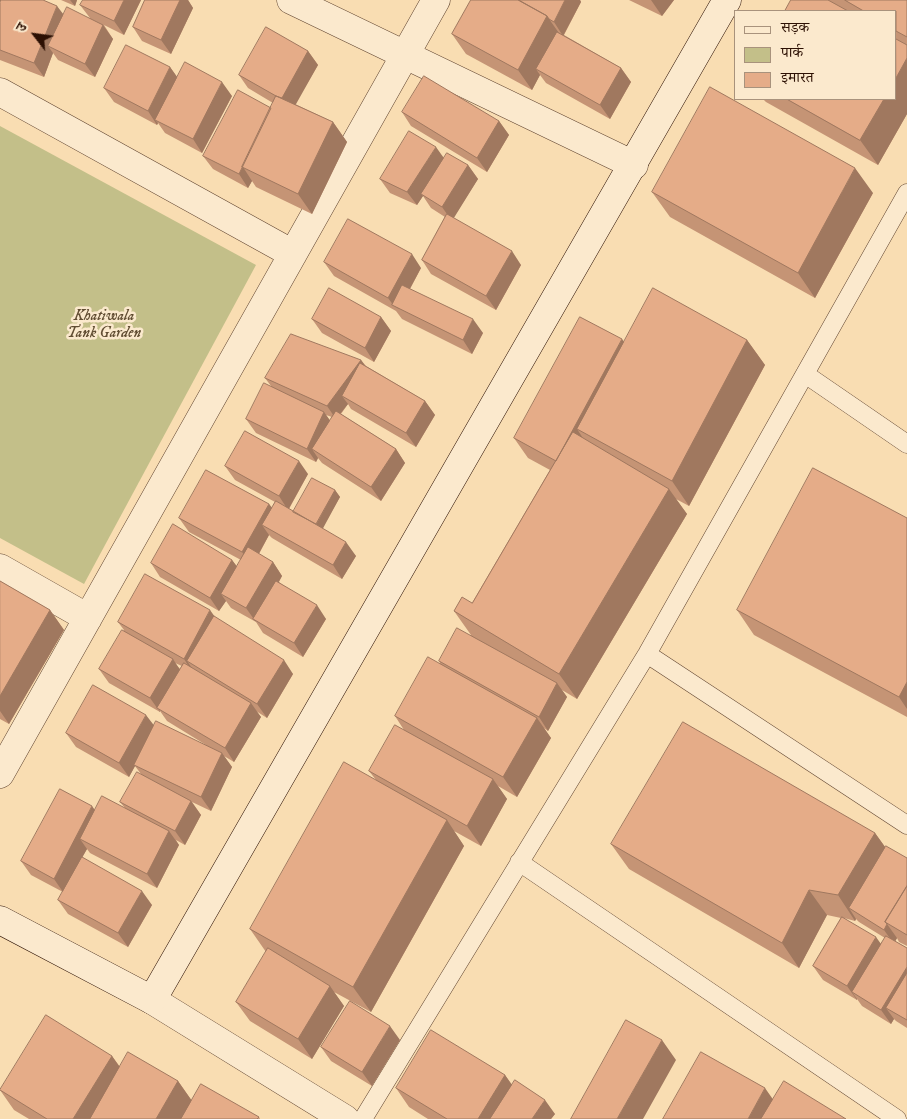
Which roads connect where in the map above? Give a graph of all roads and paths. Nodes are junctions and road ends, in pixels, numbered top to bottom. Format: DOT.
graph roads {
  1 [pos="291,0"];
  2 [pos="436,0"];
  3 [pos="727,0"];
  4 [pos="404,55"];
  5 [pos="0,92"];
  6 [pos="634,165"];
  7 [pos="907,193"];
  8 [pos="293,254"];
  9 [pos="805,374"];
  10 [pos="907,444"];
  11 [pos="0,568"];
  12 [pos="88,618"];
  13 [pos="647,654"];
  14 [pos="0,774"];
  15 [pos="907,825"];
  16 [pos="519,862"];
  17 [pos="0,920"];
  18 [pos="152,1000"];
  19 [pos="345,1119"];
  20 [pos="363,1119"];
  21 [pos="897,1119"];
  1 -- 4 [label="street"];
  2 -- 4 [label="street"];
  3 -- 6 [label="street"];
  4 -- 6 [label="street"];
  4 -- 8 [label="street"];
  5 -- 8 [label="street"];
  6 -- 18 [label="street"];
  7 -- 9 [label="lane"];
  8 -- 12 [label="street"];
  9 -- 10 [label="lane"];
  9 -- 13 [label="lane"];
  11 -- 12 [label="street"];
  12 -- 14 [label="street"];
  13 -- 15 [label="lane"];
  13 -- 16 [label="lane"];
  16 -- 20 [label="lane"];
  16 -- 21 [label="lane"];
  17 -- 18 [label="street"];
  18 -- 19 [label="street"];
}
